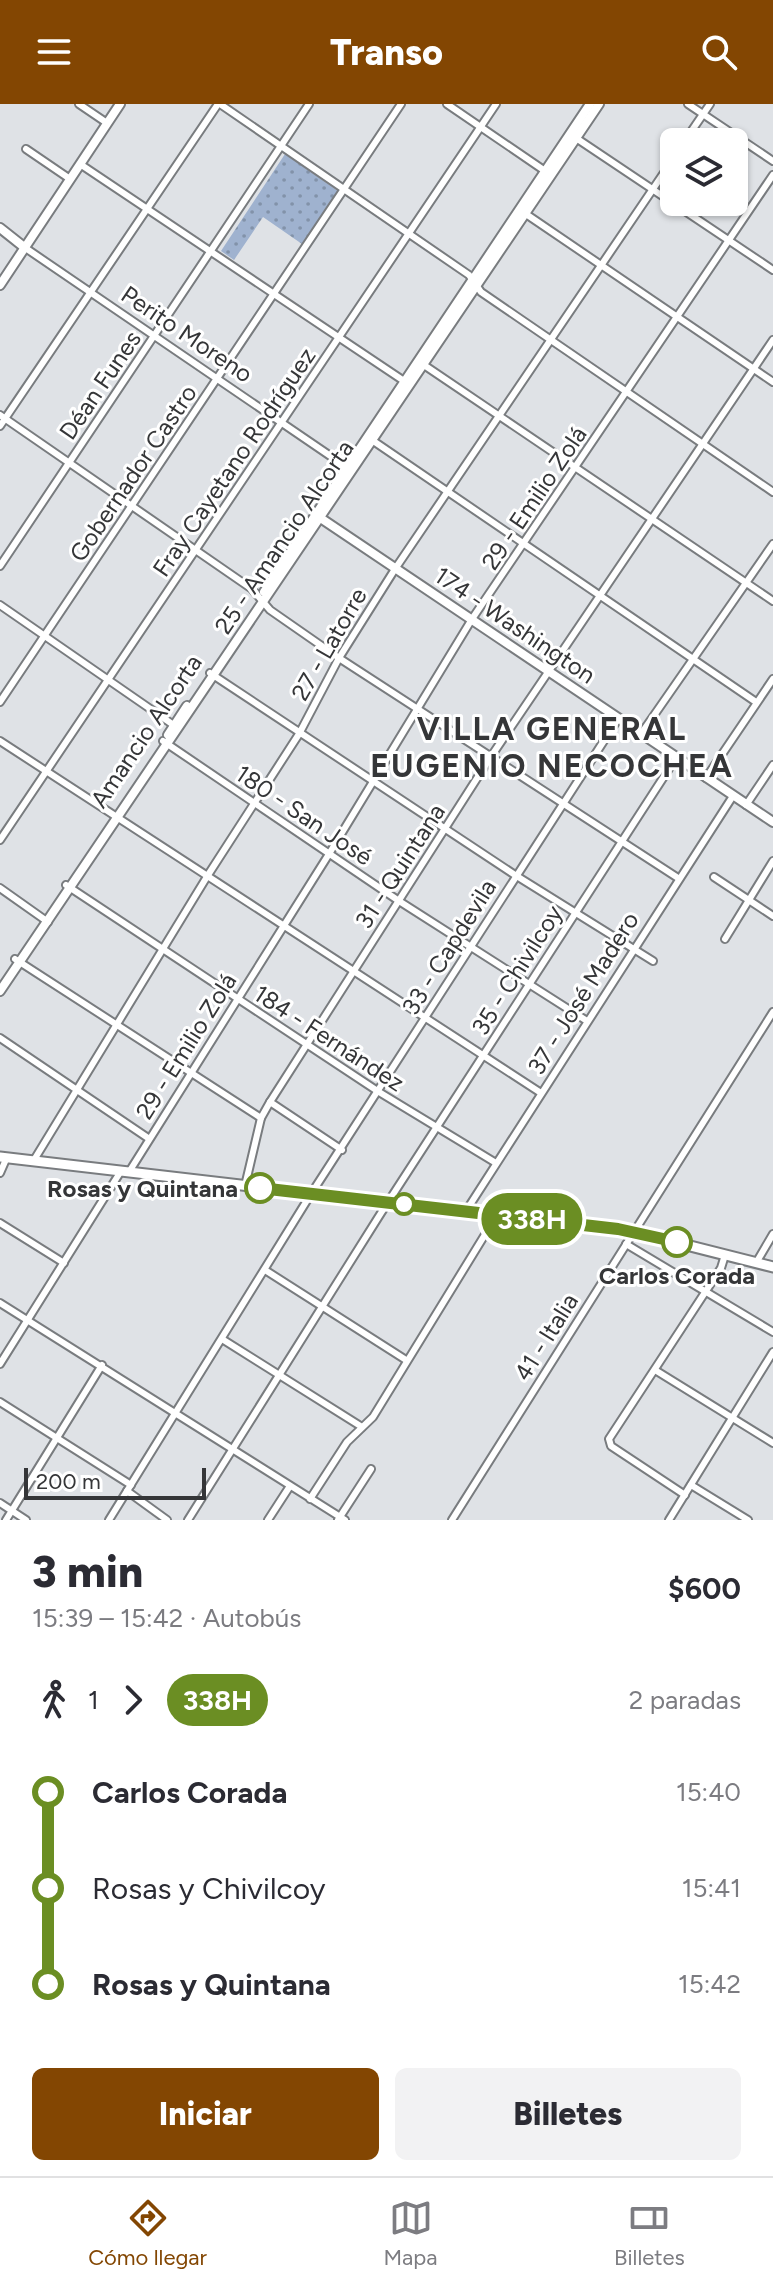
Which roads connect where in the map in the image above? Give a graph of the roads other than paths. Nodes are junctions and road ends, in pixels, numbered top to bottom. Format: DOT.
graph roads {
  1 [pos="79,104"];
  2 [pos="120,104"];
  3 [pos="219,104"];
  4 [pos="309,104"];
  5 [pos="401,104"];
  6 [pos="447,104"];
  7 [pos="496,104"];
  8 [pos="590,104"];
  9 [pos="599,104"];
  10 [pos="688,104"];
  11 [pos="710,104"];
  12 [pos="703,114"];
  13 [pos="107,123"];
  14 [pos="481,127"];
  15 [pos="694,128"];
  16 [pos="573,136"];
  17 [pos="281,146"];
  18 [pos="26,149"];
  19 [pos="773,161"];
  20 [pos="80,164"];
  21 [pos="549,174"];
  22 [pos="773,175"];
  23 [pos="70,179"];
  24 [pos="660,179"];
  25 [pos="345,189"];
  26 [pos="653,189"];
  27 [pos="148,209"];
  28 [pos="522,212"];
  29 [pos="0,228"];
  30 [pos="409,233"];
  31 [pos="729,240"];
  32 [pos="24,247"];
  33 [pos="211,252"];
  34 [pos="602,265"];
  35 [pos="773,270"];
  36 [pos="474,284"];
  37 [pos="0,285"];
  38 [pos="90,293"];
  39 [pos="274,294"];
  40 [pos="678,318"];
  41 [pos="154,336"];
  42 [pos="339,338"];
  43 [pos="773,340"];
  44 [pos="551,341"];
  45 [pos="421,363"];
  46 [pos="753,368"];
  47 [pos="217,379"];
  48 [pos="773,382"];
  49 [pos="407,383"];
  50 [pos="627,393"];
  51 [pos="2,417"];
  52 [pos="498,417"];
  53 [pos="281,422"];
  54 [pos="0,426"];
  55 [pos="370,439"];
  56 [pos="703,444"];
  57 [pos="69,463"];
  58 [pos="350,469"];
  59 [pos="576,470"];
  60 [pos="773,492"];
  61 [pos="448,494"];
  62 [pos="132,506"];
  63 [pos="318,516"];
  64 [pos="652,520"];
  65 [pos="773,544"];
  66 [pos="524,546"];
  67 [pos="196,549"];
  68 [pos="0,566"];
  69 [pos="395,569"];
  70 [pos="747,583"];
  71 [pos="599,596"];
  72 [pos="262,601"];
  73 [pos="773,601"];
  74 [pos="0,605"];
  75 [pos="472,619"];
  76 [pos="46,636"];
  77 [pos="339,658"];
  78 [pos="695,660"];
  79 [pos="549,671"];
  80 [pos="212,674"];
  81 [pos="108,679"];
  82 [pos="773,679"];
  83 [pos="0,702"];
  84 [pos="756,702"];
  85 [pos="416,709"];
  86 [pos="618,719"];
  87 [pos="176,727"];
  88 [pos="299,734"];
  89 [pos="641,734"];
  90 [pos="0,741"];
  91 [pos="166,743"];
  92 [pos="490,758"];
  93 [pos="676,758"];
  94 [pos="773,765"];
  95 [pos="46,771"];
  96 [pos="706,778"];
  97 [pos="372,782"];
  98 [pos="733,796"];
  99 [pos="254,804"];
  100 [pos="562,804"];
  101 [pos="746,805"];
  102 [pos="116,816"];
  103 [pos="773,822"];
  104 [pos="445,828"];
  105 [pos="0,840"];
  106 [pos="619,841"];
  107 [pos="329,854"];
  108 [pos="773,861"];
  109 [pos="208,875"];
  110 [pos="515,875"];
  111 [pos="714,877"];
  112 [pos="678,878"];
  113 [pos="68,887"];
  114 [pos="0,888"];
  115 [pos="748,900"];
  116 [pos="399,901"];
  117 [pos="574,913"];
  118 [pos="773,916"];
  119 [pos="46,920"];
  120 [pos="284,926"];
  121 [pos="725,939"];
  122 [pos="470,947"];
  123 [pos="162,949"];
  124 [pos="632,949"];
  125 [pos="17,960"];
  126 [pos="653,961"];
  127 [pos="354,971"];
  128 [pos="0,981"];
  129 [pos="528,984"];
  130 [pos="0,991"];
  131 [pos="237,999"];
  132 [pos="773,1012"];
  133 [pos="426,1018"];
  134 [pos="587,1021"];
  135 [pos="116,1024"];
  136 [pos="0,1038"];
  137 [pos="308,1045"];
  138 [pos="484,1056"];
  139 [pos="189,1072"];
  140 [pos="75,1090"];
  141 [pos="379,1092"];
  142 [pos="541,1093"];
  143 [pos="270,1102"];
  144 [pos="261,1118"];
  145 [pos="438,1128"];
  146 [pos="148,1138"];
  147 [pos="342,1150"];
  148 [pos="3,1157"];
  149 [pos="34,1160"];
  150 [pos="496,1163"];
  151 [pos="125,1172"];
  152 [pos="0,1173"];
  153 [pos="245,1186"];
  154 [pos="311,1194"];
  155 [pos="389,1203"];
  156 [pos="466,1211"];
  157 [pos="497,1215"];
  158 [pos="0,1223"];
  159 [pos="634,1231"];
  160 [pos="773,1234"];
  161 [pos="626,1244"];
  162 [pos="725,1255"];
  163 [pos="64,1263"];
  164 [pos="756,1263"];
  165 [pos="773,1267"];
  166 [pos="265,1270"];
  167 [pos="706,1291"];
  168 [pos="0,1303"];
  169 [pos="323,1306"];
  170 [pos="28,1320"];
  171 [pos="773,1332"];
  172 [pos="222,1339"];
  173 [pos="773,1352"];
  174 [pos="406,1360"];
  175 [pos="0,1364"];
  176 [pos="102,1365"];
  177 [pos="655,1370"];
  178 [pos="280,1376"];
  179 [pos="0,1402"];
  180 [pos="176,1412"];
  181 [pos="733,1418"];
  182 [pos="362,1427"];
  183 [pos="55,1437"];
  184 [pos="773,1443"];
  185 [pos="233,1449"];
  186 [pos="371,1469"];
  187 [pos="691,1485"];
  188 [pos="290,1486"];
  189 [pos="129,1488"];
  190 [pos="685,1495"];
  191 [pos="310,1499"];
  192 [pos="0,1503"];
  193 [pos="12,1511"];
  194 [pos="341,1519"];
  195 [pos="6,1520"];
  196 [pos="26,1520"];
  197 [pos="109,1520"];
  198 [pos="167,1520"];
  199 [pos="188,1520"];
  200 [pos="268,1520"];
  201 [pos="452,1520"];
  202 [pos="669,1520"];
  203 [pos="748,1520"];
  1 -- 13 [label="street"];
  2 -- 13 [label="main road"];
  3 -- 17 [label="street"];
  3 -- 27 [label="street"];
  4 -- 17 [label="street, Déan Funes"];
  5 -- 25 [label="street, Gobernador Castro"];
  6 -- 14 [label="street"];
  7 -- 14 [label="street, Fray Cayetano Rodríguez"];
  8 -- 16 [label="main road"];
  9 -- 16 [label="main road"];
  10 -- 12 [label="street"];
  11 -- 12 [label="street"];
  12 -- 15 [label="street"];
  12 -- 19 [label="street"];
  13 -- 20 [label="main road"];
  14 -- 21 [label="street"];
  14 -- 30 [label="street, Fray Cayetano Rodríguez"];
  16 -- 21 [label="main road"];
  16 -- 26 [label="street"];
  17 -- 25 [label="street"];
  17 -- 33 [label="street, Déan Funes"];
  18 -- 23 [label="street"];
  20 -- 23 [label="main road"];
  20 -- 27 [label="street"];
  21 -- 28 [label="main road"];
  22 -- 31 [label="street, 29 - Emilio Zolá"];
  23 -- 32 [label="main road"];
  24 -- 26 [label="street, 27 - Latorre"];
  25 -- 30 [label="street"];
  25 -- 39 [label="street, Gobernador Castro"];
  26 -- 31 [label="street"];
  26 -- 34 [label="street, 27 - Latorre"];
  27 -- 33 [label="street"];
  27 -- 38 [label="street"];
  28 -- 34 [label="street"];
  28 -- 36 [label="main road"];
  29 -- 32 [label="main road, Perito Moreno"];
  30 -- 36 [label="street"];
  30 -- 42 [label="street, Fray Cayetano Rodríguez"];
  31 -- 35 [label="street"];
  31 -- 40 [label="street, 29 - Emilio Zolá"];
  32 -- 37 [label="main road"];
  32 -- 38 [label="street, Perito Moreno"];
  33 -- 39 [label="street"];
  33 -- 41 [label="street, Déan Funes"];
  34 -- 40 [label="street"];
  34 -- 44 [label="street, 27 - Latorre"];
  36 -- 44 [label="street"];
  36 -- 45 [label="main road"];
  38 -- 41 [label="street, Perito Moreno"];
  38 -- 51 [label="street"];
  39 -- 42 [label="street"];
  39 -- 47 [label="street, Gobernador Castro"];
  40 -- 46 [label="street"];
  40 -- 50 [label="street, 29 - Emilio Zolá"];
  41 -- 47 [label="street, Perito Moreno"];
  41 -- 57 [label="street, Déan Funes"];
  42 -- 49 [label="street"];
  42 -- 53 [label="street, Fray Cayetano Rodríguez"];
  43 -- 46 [label="street, 31 - Quintana"];
  44 -- 50 [label="street"];
  44 -- 52 [label="street, 27 - Latorre"];
  45 -- 49 [label="main road, 25 - Amancio Alcorta"];
  45 -- 52 [label="street"];
  46 -- 48 [label="street"];
  46 -- 56 [label="street, 31 - Quintana"];
  47 -- 53 [label="street, Perito Moreno"];
  47 -- 62 [label="street, Gobernador Castro"];
  49 -- 55 [label="main road, 25 - Amancio Alcorta"];
  50 -- 56 [label="street"];
  50 -- 59 [label="street, 29 - Emilio Zolá"];
  51 -- 54 [label="street"];
  51 -- 57 [label="street"];
  52 -- 59 [label="street"];
  52 -- 61 [label="street, 27 - Latorre"];
  53 -- 58 [label="street, Perito Moreno"];
  53 -- 67 [label="street, Fray Cayetano Rodríguez"];
  55 -- 58 [label="main road"];
  55 -- 61 [label="street"];
  56 -- 60 [label="street"];
  56 -- 64 [label="street, 31 - Quintana"];
  57 -- 62 [label="street"];
  57 -- 68 [label="street, Déan Funes"];
  58 -- 63 [label="main road, 25 - Amancio Alcorta"];
  59 -- 64 [label="street"];
  59 -- 66 [label="street, 29 - Emilio Zolá"];
  61 -- 66 [label="street"];
  61 -- 69 [label="street, 27 - Latorre"];
  62 -- 67 [label="street"];
  62 -- 76 [label="street, Gobernador Castro"];
  63 -- 69 [label="main road, 174 - Washington"];
  63 -- 72 [label="main road, 25 - Amancio Alcorta"];
  64 -- 70 [label="street"];
  64 -- 71 [label="street, 31 - Quintana"];
  65 -- 70 [label="street"];
  66 -- 71 [label="street"];
  66 -- 75 [label="street, 29 - Emilio Zolá"];
  67 -- 72 [label="street"];
  67 -- 81 [label="street, Fray Cayetano Rodríguez"];
  69 -- 75 [label="main road, 174 - Washington"];
  69 -- 77 [label="street, 27 - Latorre"];
  70 -- 73 [label="street"];
  70 -- 78 [label="street"];
  71 -- 78 [label="street"];
  71 -- 79 [label="street, 31 - Quintana"];
  72 -- 77 [label="street"];
  72 -- 80 [label="main road, Amancio Alcorta"];
  74 -- 76 [label="street"];
  75 -- 79 [label="main road, 174 - Washington"];
  75 -- 85 [label="street, 29 - Emilio Zolá"];
  76 -- 81 [label="street"];
  76 -- 83 [label="street, Gobernador Castro"];
  77 -- 85 [label="street"];
  77 -- 88 [label="street, 27 - Latorre"];
  78 -- 84 [label="street"];
  78 -- 89 [label="street"];
  79 -- 86 [label="main road, 174 - Washington"];
  79 -- 92 [label="street, 31 - Quintana"];
  80 -- 87 [label="main road, Amancio Alcorta"];
  80 -- 88 [label="street"];
  81 -- 87 [label="street"];
  81 -- 95 [label="street, Fray Cayetano Rodríguez"];
  82 -- 84 [label="street"];
  84 -- 96 [label="street"];
  85 -- 92 [label="street"];
  85 -- 97 [label="street, 29 - Emilio Zolá"];
  86 -- 89 [label="main road, 174 - Washington"];
  86 -- 100 [label="street, 33 - Capdevila"];
  87 -- 91 [label="main road, Amancio Alcorta"];
  88 -- 97 [label="street"];
  88 -- 99 [label="street, 27 - Latorre"];
  89 -- 93 [label="main road, 174 - Washington"];
  90 -- 95 [label="street"];
  91 -- 99 [label="street, 180 - San José"];
  91 -- 102 [label="main road"];
  92 -- 100 [label="street"];
  92 -- 104 [label="street, 31 - Quintana"];
  93 -- 96 [label="main road, 174 - Washington"];
  93 -- 106 [label="street, 35 - Chivilcoy"];
  94 -- 101 [label="street"];
  95 -- 102 [label="street"];
  95 -- 105 [label="street, Fray Cayetano Rodríguez"];
  96 -- 98 [label="main road, 174 - Washington"];
  97 -- 104 [label="street"];
  97 -- 107 [label="street, 29 - Emilio Zolá"];
  98 -- 101 [label="main road, 174 - Washington"];
  98 -- 112 [label="street, 37 - José Madero"];
  99 -- 107 [label="street, 180 - San José"];
  99 -- 109 [label="street, 27 - Latorre"];
  100 -- 106 [label="street"];
  100 -- 110 [label="street, 33 - Capdevila"];
  101 -- 103 [label="main road, 174 - Washington"];
  102 -- 109 [label="street"];
  102 -- 113 [label="main road"];
  104 -- 110 [label="street"];
  104 -- 116 [label="street, 31 - Quintana"];
  106 -- 112 [label="street"];
  106 -- 117 [label="street, 35 - Chivilcoy"];
  107 -- 116 [label="street, 180 - San José"];
  107 -- 120 [label="street, 29 - Emilio Zolá"];
  108 -- 115 [label="street"];
  109 -- 120 [label="street"];
  109 -- 123 [label="street, 27 - Latorre"];
  110 -- 117 [label="street"];
  110 -- 122 [label="street, 33 - Capdevila"];
  111 -- 115 [label="street"];
  112 -- 124 [label="street, 37 - José Madero"];
  113 -- 119 [label="main road"];
  113 -- 123 [label="street, 184 - Fernández"];
  114 -- 119 [label="street"];
  115 -- 118 [label="street"];
  115 -- 121 [label="street"];
  116 -- 122 [label="street, 180 - San José"];
  116 -- 127 [label="street, 31 - Quintana"];
  117 -- 124 [label="street"];
  117 -- 129 [label="street, 35 - Chivilcoy"];
  119 -- 125 [label="main road"];
  120 -- 127 [label="street"];
  120 -- 131 [label="street, 29 - Emilio Zolá"];
  122 -- 129 [label="street, 180 - San José"];
  122 -- 133 [label="street, 33 - Capdevila"];
  123 -- 131 [label="street, 184 - Fernández"];
  123 -- 135 [label="street, 27 - Latorre"];
  124 -- 126 [label="street"];
  124 -- 134 [label="street, 37 - José Madero"];
  125 -- 128 [label="main road"];
  125 -- 130 [label="main road"];
  125 -- 135 [label="street"];
  127 -- 133 [label="street"];
  127 -- 137 [label="street, 31 - Quintana"];
  129 -- 134 [label="street, 180 - San José"];
  129 -- 138 [label="street, 35 - Chivilcoy"];
  131 -- 137 [label="street, 184 - Fernández"];
  131 -- 139 [label="street, 29 - Emilio Zolá"];
  132 -- 159 [label="street, 41 - Italia"];
  133 -- 138 [label="street"];
  133 -- 141 [label="street, 33 - Capdevila"];
  134 -- 142 [label="street, 37 - José Madero"];
  135 -- 139 [label="street"];
  135 -- 140 [label="street, 27 - Latorre"];
  136 -- 140 [label="street"];
  137 -- 141 [label="street, 184 - Fernández"];
  137 -- 143 [label="street, 31 - Quintana"];
  138 -- 142 [label="street"];
  138 -- 145 [label="street, 35 - Chivilcoy"];
  139 -- 144 [label="street"];
  139 -- 146 [label="street, 29 - Emilio Zolá"];
  140 -- 146 [label="street"];
  140 -- 149 [label="street, 27 - Latorre"];
  141 -- 145 [label="street, 184 - Fernández"];
  141 -- 147 [label="street, 33 - Capdevila"];
  142 -- 150 [label="street, 37 - José Madero"];
  143 -- 144 [label="street, 31 - Quintana"];
  143 -- 147 [label="street"];
  144 -- 153 [label="street, 31 - Quintana"];
  145 -- 150 [label="street, 184 - Fernández"];
  145 -- 155 [label="street, 35 - Chivilcoy"];
  146 -- 151 [label="street, 29 - Emilio Zolá"];
  147 -- 154 [label="street, 33 - Capdevila"];
  148 -- 149 [label="main road"];
  148 -- 152 [label="street"];
  149 -- 151 [label="main road"];
  150 -- 156 [label="street, 37 - José Madero"];
  151 -- 153 [label="main road"];
  151 -- 163 [label="street, 29 - Emilio Zolá"];
  153 -- 154 [label="main road"];
  154 -- 155 [label="main road"];
  154 -- 166 [label="street, 33 - Capdevila"];
  155 -- 156 [label="main road"];
  155 -- 169 [label="street, 35 - Chivilcoy"];
  156 -- 157 [label="main road"];
  157 -- 159 [label="main road"];
  157 -- 174 [label="street"];
  158 -- 163 [label="street"];
  159 -- 161 [label="street, 41 - Italia"];
  159 -- 162 [label="main road"];
  160 -- 164 [label="street"];
  161 -- 167 [label="street"];
  161 -- 201 [label="street, 41 - Italia"];
  162 -- 164 [label="main road"];
  162 -- 167 [label="street"];
  163 -- 170 [label="street, 29 - Emilio Zolá"];
  164 -- 165 [label="main road"];
  166 -- 169 [label="street"];
  166 -- 172 [label="street, 33 - Capdevila"];
  167 -- 171 [label="street"];
  167 -- 177 [label="street"];
  168 -- 170 [label="street"];
  169 -- 174 [label="street"];
  169 -- 178 [label="street, 35 - Chivilcoy"];
  170 -- 175 [label="street, 29 - Emilio Zolá"];
  170 -- 176 [label="street"];
  172 -- 178 [label="street"];
  172 -- 180 [label="street, 33 - Capdevila"];
  173 -- 181 [label="street"];
  174 -- 182 [label="street"];
  176 -- 180 [label="street"];
  176 -- 183 [label="street"];
  177 -- 181 [label="street"];
  177 -- 190 [label="street"];
  178 -- 182 [label="street"];
  178 -- 185 [label="street, 35 - Chivilcoy"];
  179 -- 183 [label="street"];
  180 -- 185 [label="street"];
  180 -- 189 [label="street, 33 - Capdevila"];
  181 -- 184 [label="street"];
  181 -- 187 [label="street"];
  182 -- 191 [label="street"];
  183 -- 189 [label="street"];
  183 -- 193 [label="street"];
  185 -- 188 [label="street"];
  185 -- 199 [label="street, 35 - Chivilcoy"];
  186 -- 194 [label="street"];
  187 -- 190 [label="street"];
  187 -- 203 [label="street"];
  188 -- 191 [label="street"];
  188 -- 200 [label="street"];
  189 -- 197 [label="street, 33 - Capdevila"];
  189 -- 198 [label="street"];
  190 -- 202 [label="street"];
  191 -- 194 [label="street"];
  192 -- 193 [label="street"];
  193 -- 195 [label="street"];
  193 -- 196 [label="street"];
}
